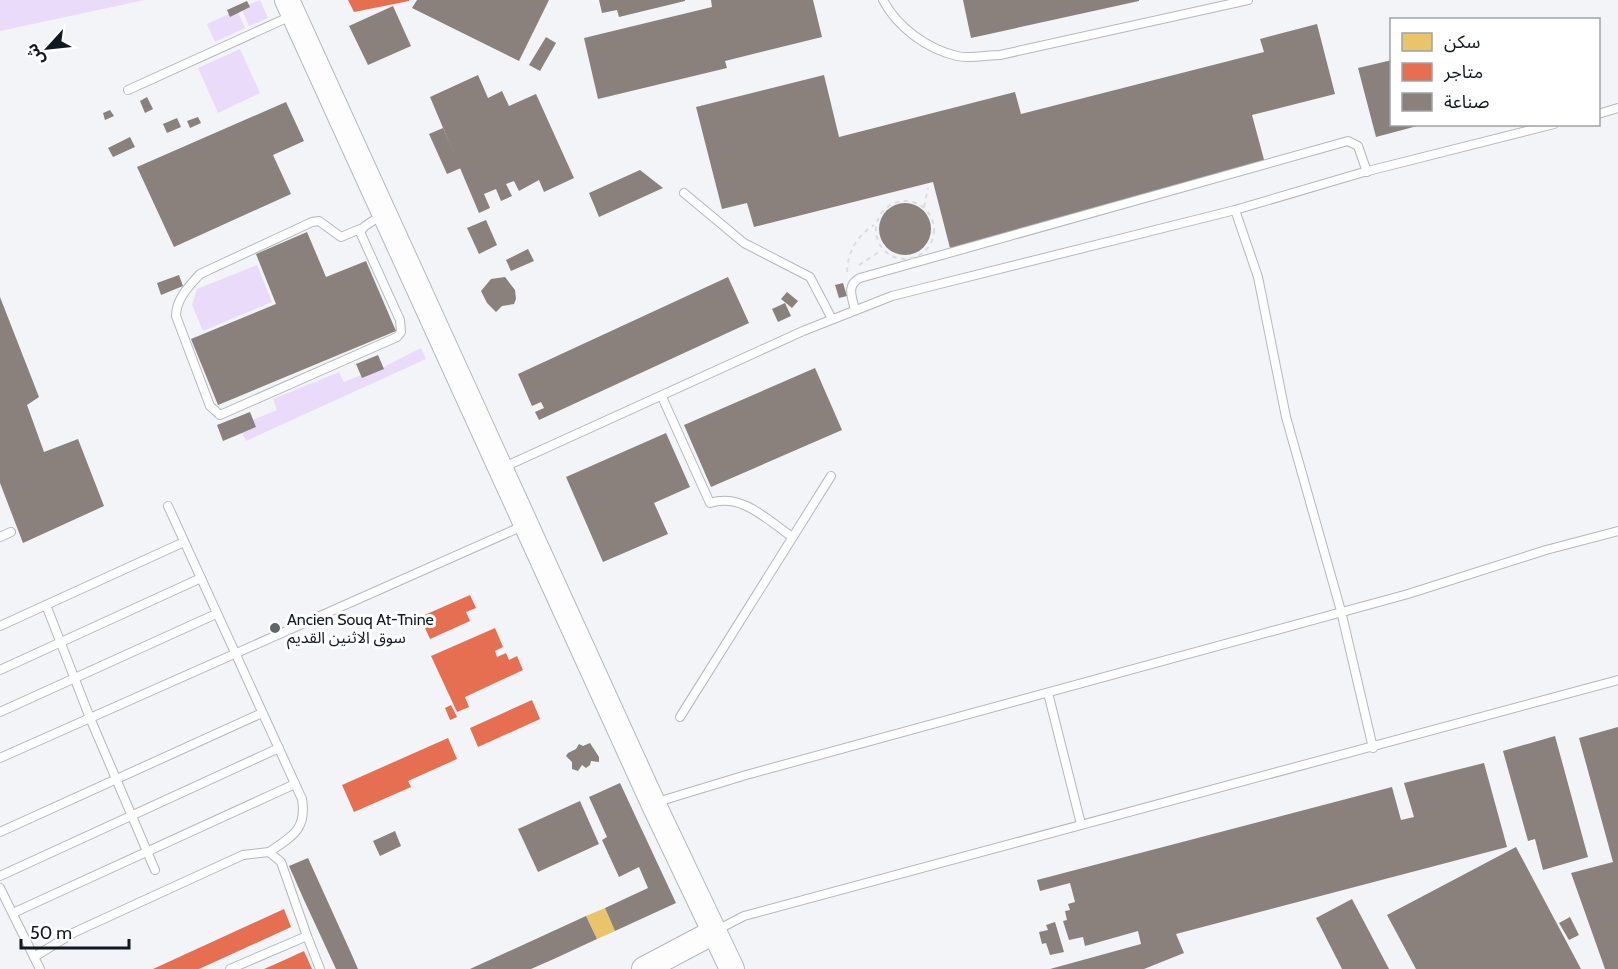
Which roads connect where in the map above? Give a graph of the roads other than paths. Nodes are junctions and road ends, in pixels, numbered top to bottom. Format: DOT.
graph roads {
  1 [pos="883,0"];
  2 [pos="1248,0"];
  3 [pos="290,7"];
  4 [pos="128,90"];
  5 [pos="1618,108"];
  6 [pos="1600,114"];
  7 [pos="1546,126"];
  8 [pos="1367,172"];
  9 [pos="684,193"];
  10 [pos="1235,210"];
  11 [pos="382,214"];
  12 [pos="360,229"];
  13 [pos="855,310"];
  14 [pos="832,319"];
  15 [pos="662,397"];
  16 [pos="502,468"];
  17 [pos="831,476"];
  18 [pos="168,506"];
  19 [pos="525,524"];
  20 [pos="1618,531"];
  21 [pos="11,532"];
  22 [pos="791,536"];
  23 [pos="0,537"];
  24 [pos="184,542"];
  25 [pos="201,578"];
  26 [pos="46,605"];
  27 [pos="1341,611"];
  28 [pos="216,614"];
  29 [pos="0,626"];
  30 [pos="61,642"];
  31 [pos="235,654"];
  32 [pos="0,670"];
  33 [pos="75,678"];
  34 [pos="1618,680"];
  35 [pos="1048,693"];
  36 [pos="0,712"];
  37 [pos="262,712"];
  38 [pos="680,717"];
  39 [pos="90,718"];
  40 [pos="1373,747"];
  41 [pos="279,748"];
  42 [pos="0,758"];
  43 [pos="116,779"];
  44 [pos="295,784"];
  45 [pos="653,804"];
  46 [pos="132,815"];
  47 [pos="1081,824"];
  48 [pos="0,832"];
  49 [pos="147,852"];
  50 [pos="269,852"];
  51 [pos="155,870"];
  52 [pos="0,876"];
  53 [pos="0,888"];
  54 [pos="13,913"];
  55 [pos="714,932"];
  56 [pos="307,936"];
  57 [pos="34,957"];
  58 [pos="40,969"];
  59 [pos="230,969"];
  60 [pos="320,969"];
  61 [pos="644,969"];
  62 [pos="732,969"];
  1 -- 2 [label="lane"];
  3 -- 4 [label="lane"];
  3 -- 11 [label="street"];
  5 -- 6 [label="lane"];
  7 -- 8 [label="lane"];
  8 -- 10 [label="lane"];
  8 -- 13 [label="lane"];
  9 -- 14 [label="lane"];
  10 -- 13 [label="lane"];
  10 -- 27 [label="lane"];
  11 -- 12 [label="lane"];
  11 -- 16 [label="street"];
  12 -- 12 [label="lane"];
  13 -- 14 [label="lane"];
  14 -- 15 [label="lane"];
  15 -- 16 [label="lane"];
  15 -- 22 [label="lane"];
  16 -- 19 [label="street"];
  17 -- 22 [label="lane"];
  18 -- 24 [label="lane"];
  19 -- 31 [label="lane"];
  19 -- 45 [label="street"];
  20 -- 27 [label="lane"];
  21 -- 23 [label="lane"];
  22 -- 38 [label="lane"];
  24 -- 25 [label="lane"];
  24 -- 26 [label="lane"];
  25 -- 28 [label="lane"];
  25 -- 30 [label="lane"];
  26 -- 29 [label="lane"];
  26 -- 30 [label="lane"];
  27 -- 35 [label="lane"];
  27 -- 40 [label="lane"];
  28 -- 31 [label="lane"];
  28 -- 33 [label="lane"];
  30 -- 32 [label="lane"];
  30 -- 33 [label="lane"];
  31 -- 37 [label="lane"];
  31 -- 39 [label="lane"];
  33 -- 36 [label="lane"];
  33 -- 39 [label="lane"];
  34 -- 40 [label="lane"];
  35 -- 45 [label="lane"];
  35 -- 47 [label="lane"];
  37 -- 41 [label="lane"];
  37 -- 43 [label="lane"];
  39 -- 42 [label="lane"];
  39 -- 43 [label="lane"];
  40 -- 47 [label="lane"];
  41 -- 44 [label="lane"];
  41 -- 46 [label="lane"];
  43 -- 46 [label="lane"];
  43 -- 48 [label="lane"];
  44 -- 49 [label="lane"];
  44 -- 50 [label="lane"];
  45 -- 55 [label="street"];
  46 -- 49 [label="lane"];
  46 -- 52 [label="lane"];
  47 -- 55 [label="lane"];
  49 -- 51 [label="lane"];
  49 -- 54 [label="lane"];
  50 -- 56 [label="lane"];
  50 -- 57 [label="lane"];
  53 -- 54 [label="lane"];
  54 -- 57 [label="lane"];
  55 -- 61 [label="street"];
  55 -- 62 [label="street"];
  56 -- 59 [label="lane"];
  56 -- 60 [label="lane"];
  57 -- 58 [label="lane"];
}
